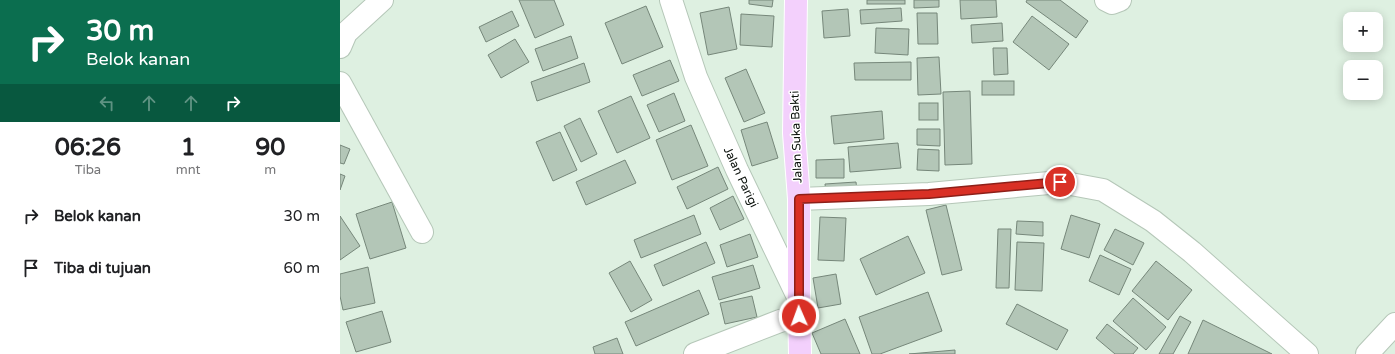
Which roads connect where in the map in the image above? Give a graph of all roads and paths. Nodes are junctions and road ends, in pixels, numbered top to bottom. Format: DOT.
graph roads {
  1 [pos="382,0"];
  2 [pos="671,0"];
  3 [pos="796,0"];
  4 [pos="1106,0"];
  5 [pos="1120,0"];
  6 [pos="340,47"];
  7 [pos="340,83"];
  8 [pos="799,199"];
  9 [pos="422,232"];
  10 [pos="799,307"];
  11 [pos="1395,324"];
  12 [pos="695,354"];
  13 [pos="800,354"];
  14 [pos="1307,354"];
  15 [pos="1367,354"];
  1 -- 6 [label="street"];
  2 -- 10 [label="street, Jalan Parigi"];
  3 -- 8 [label="main road, Jalan Suka Bakti"];
  4 -- 5 [label="street"];
  7 -- 9 [label="street"];
  8 -- 10 [label="main road, Jalan Suka Bakti"];
  8 -- 14 [label="street"];
  10 -- 12 [label="street"];
  10 -- 13 [label="main road, Jalan Parigi"];
  11 -- 15 [label="street"];
}
